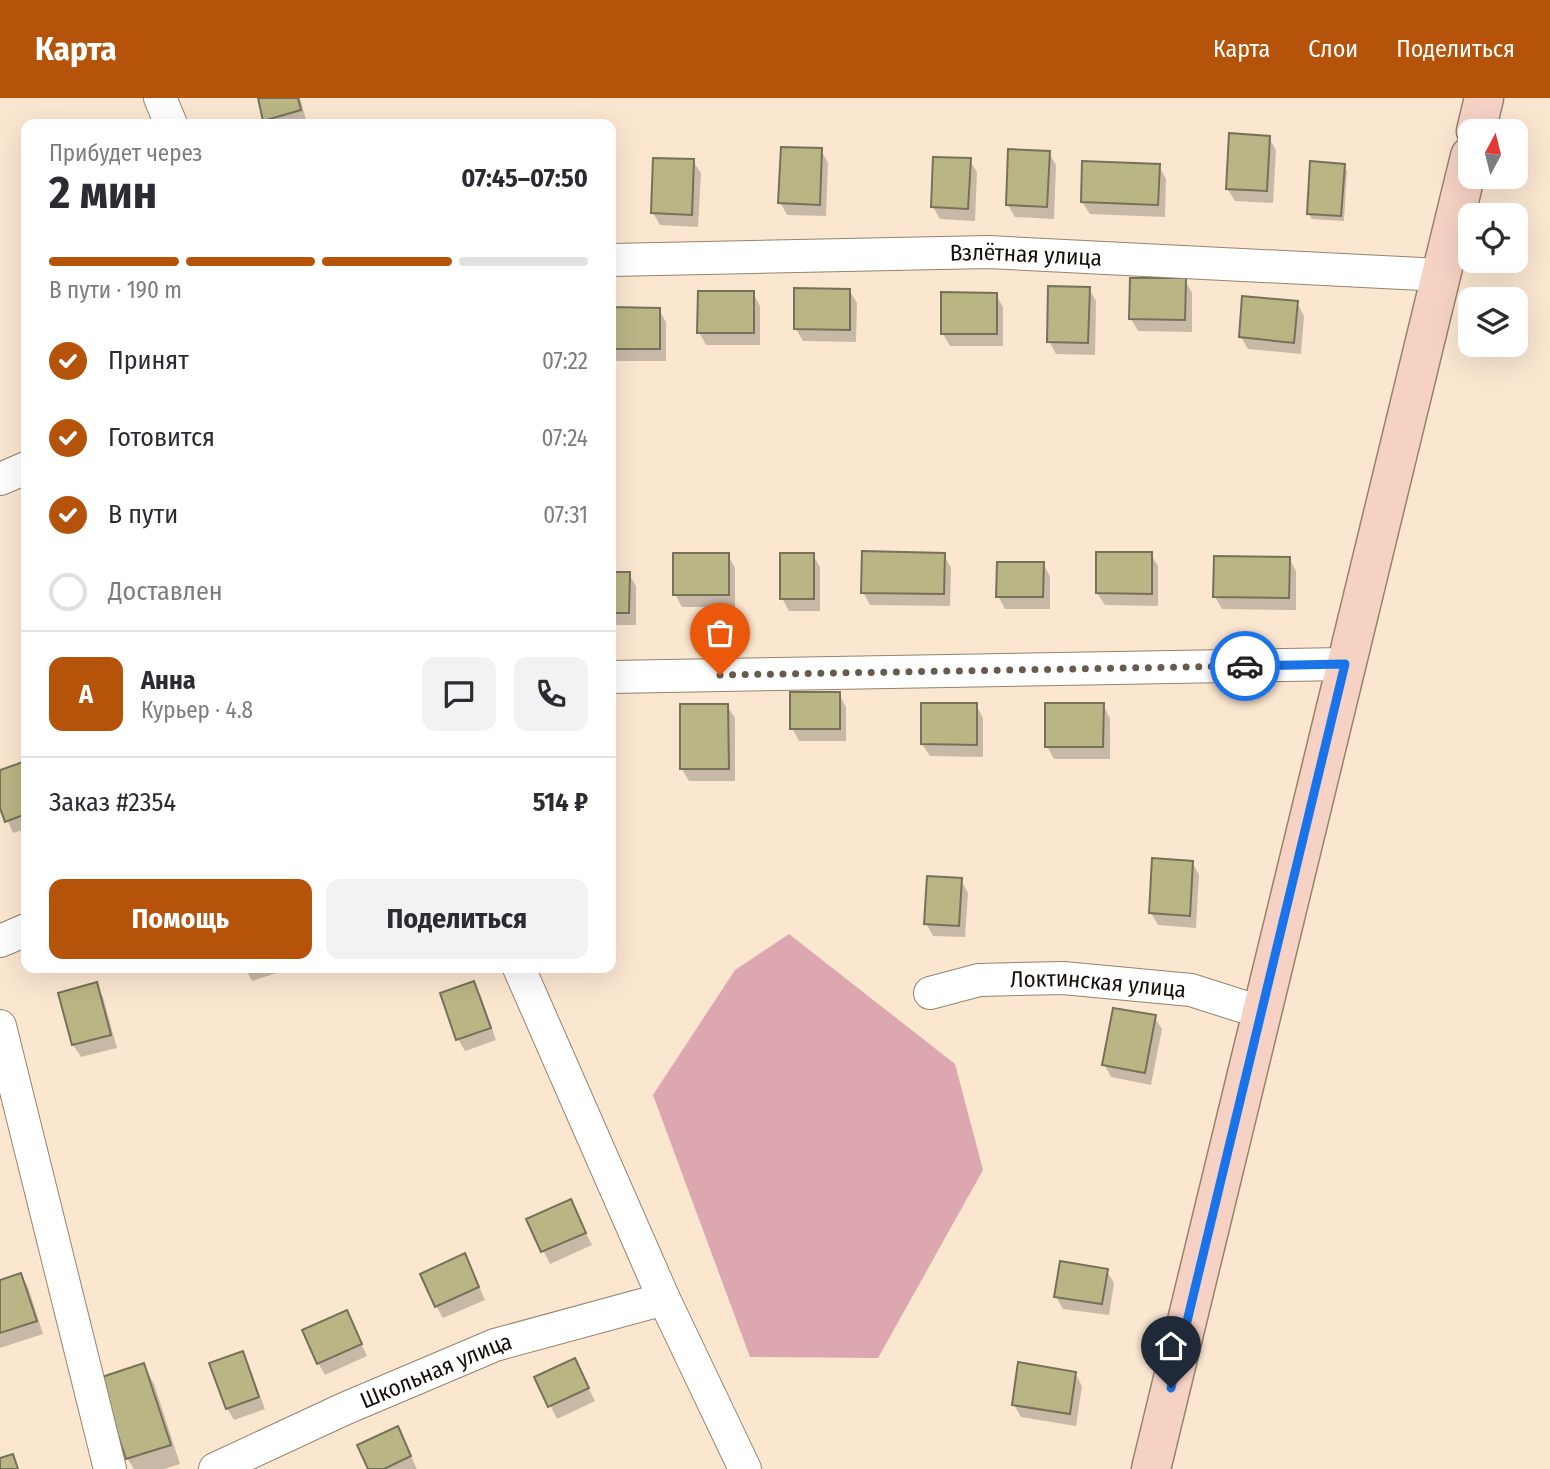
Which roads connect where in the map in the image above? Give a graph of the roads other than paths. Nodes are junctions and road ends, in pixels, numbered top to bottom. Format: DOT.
graph roads {
  1 [pos="160,98"];
  2 [pos="1484,98"];
  3 [pos="168,119"];
  4 [pos="1479,119"];
  5 [pos="1462,189"];
  6 [pos="616,260"];
  7 [pos="1441,275"];
  8 [pos="21,470"];
  9 [pos="0,479"];
  10 [pos="1345,664"];
  11 [pos="616,677"];
  12 [pos="21,932"];
  13 [pos="0,941"];
  14 [pos="522,973"];
  15 [pos="930,993"];
  16 [pos="1263,1013"];
  17 [pos="0,1026"];
  18 [pos="664,1299"];
  19 [pos="110,1469"];
  20 [pos="215,1469"];
  21 [pos="745,1469"];
  22 [pos="1151,1469"];
  1 -- 3 [label="street"];
  2 -- 4 [label="street"];
  5 -- 7 [label="street"];
  6 -- 7 [label="street, Взлётная улица"];
  7 -- 10 [label="street"];
  8 -- 9 [label="street"];
  10 -- 11 [label="street"];
  10 -- 16 [label="street"];
  12 -- 13 [label="street"];
  14 -- 18 [label="street"];
  15 -- 16 [label="street, Локтинская улица"];
  16 -- 22 [label="street"];
  17 -- 19 [label="street"];
  18 -- 20 [label="street, Школьная улица"];
  18 -- 21 [label="street"];
}
